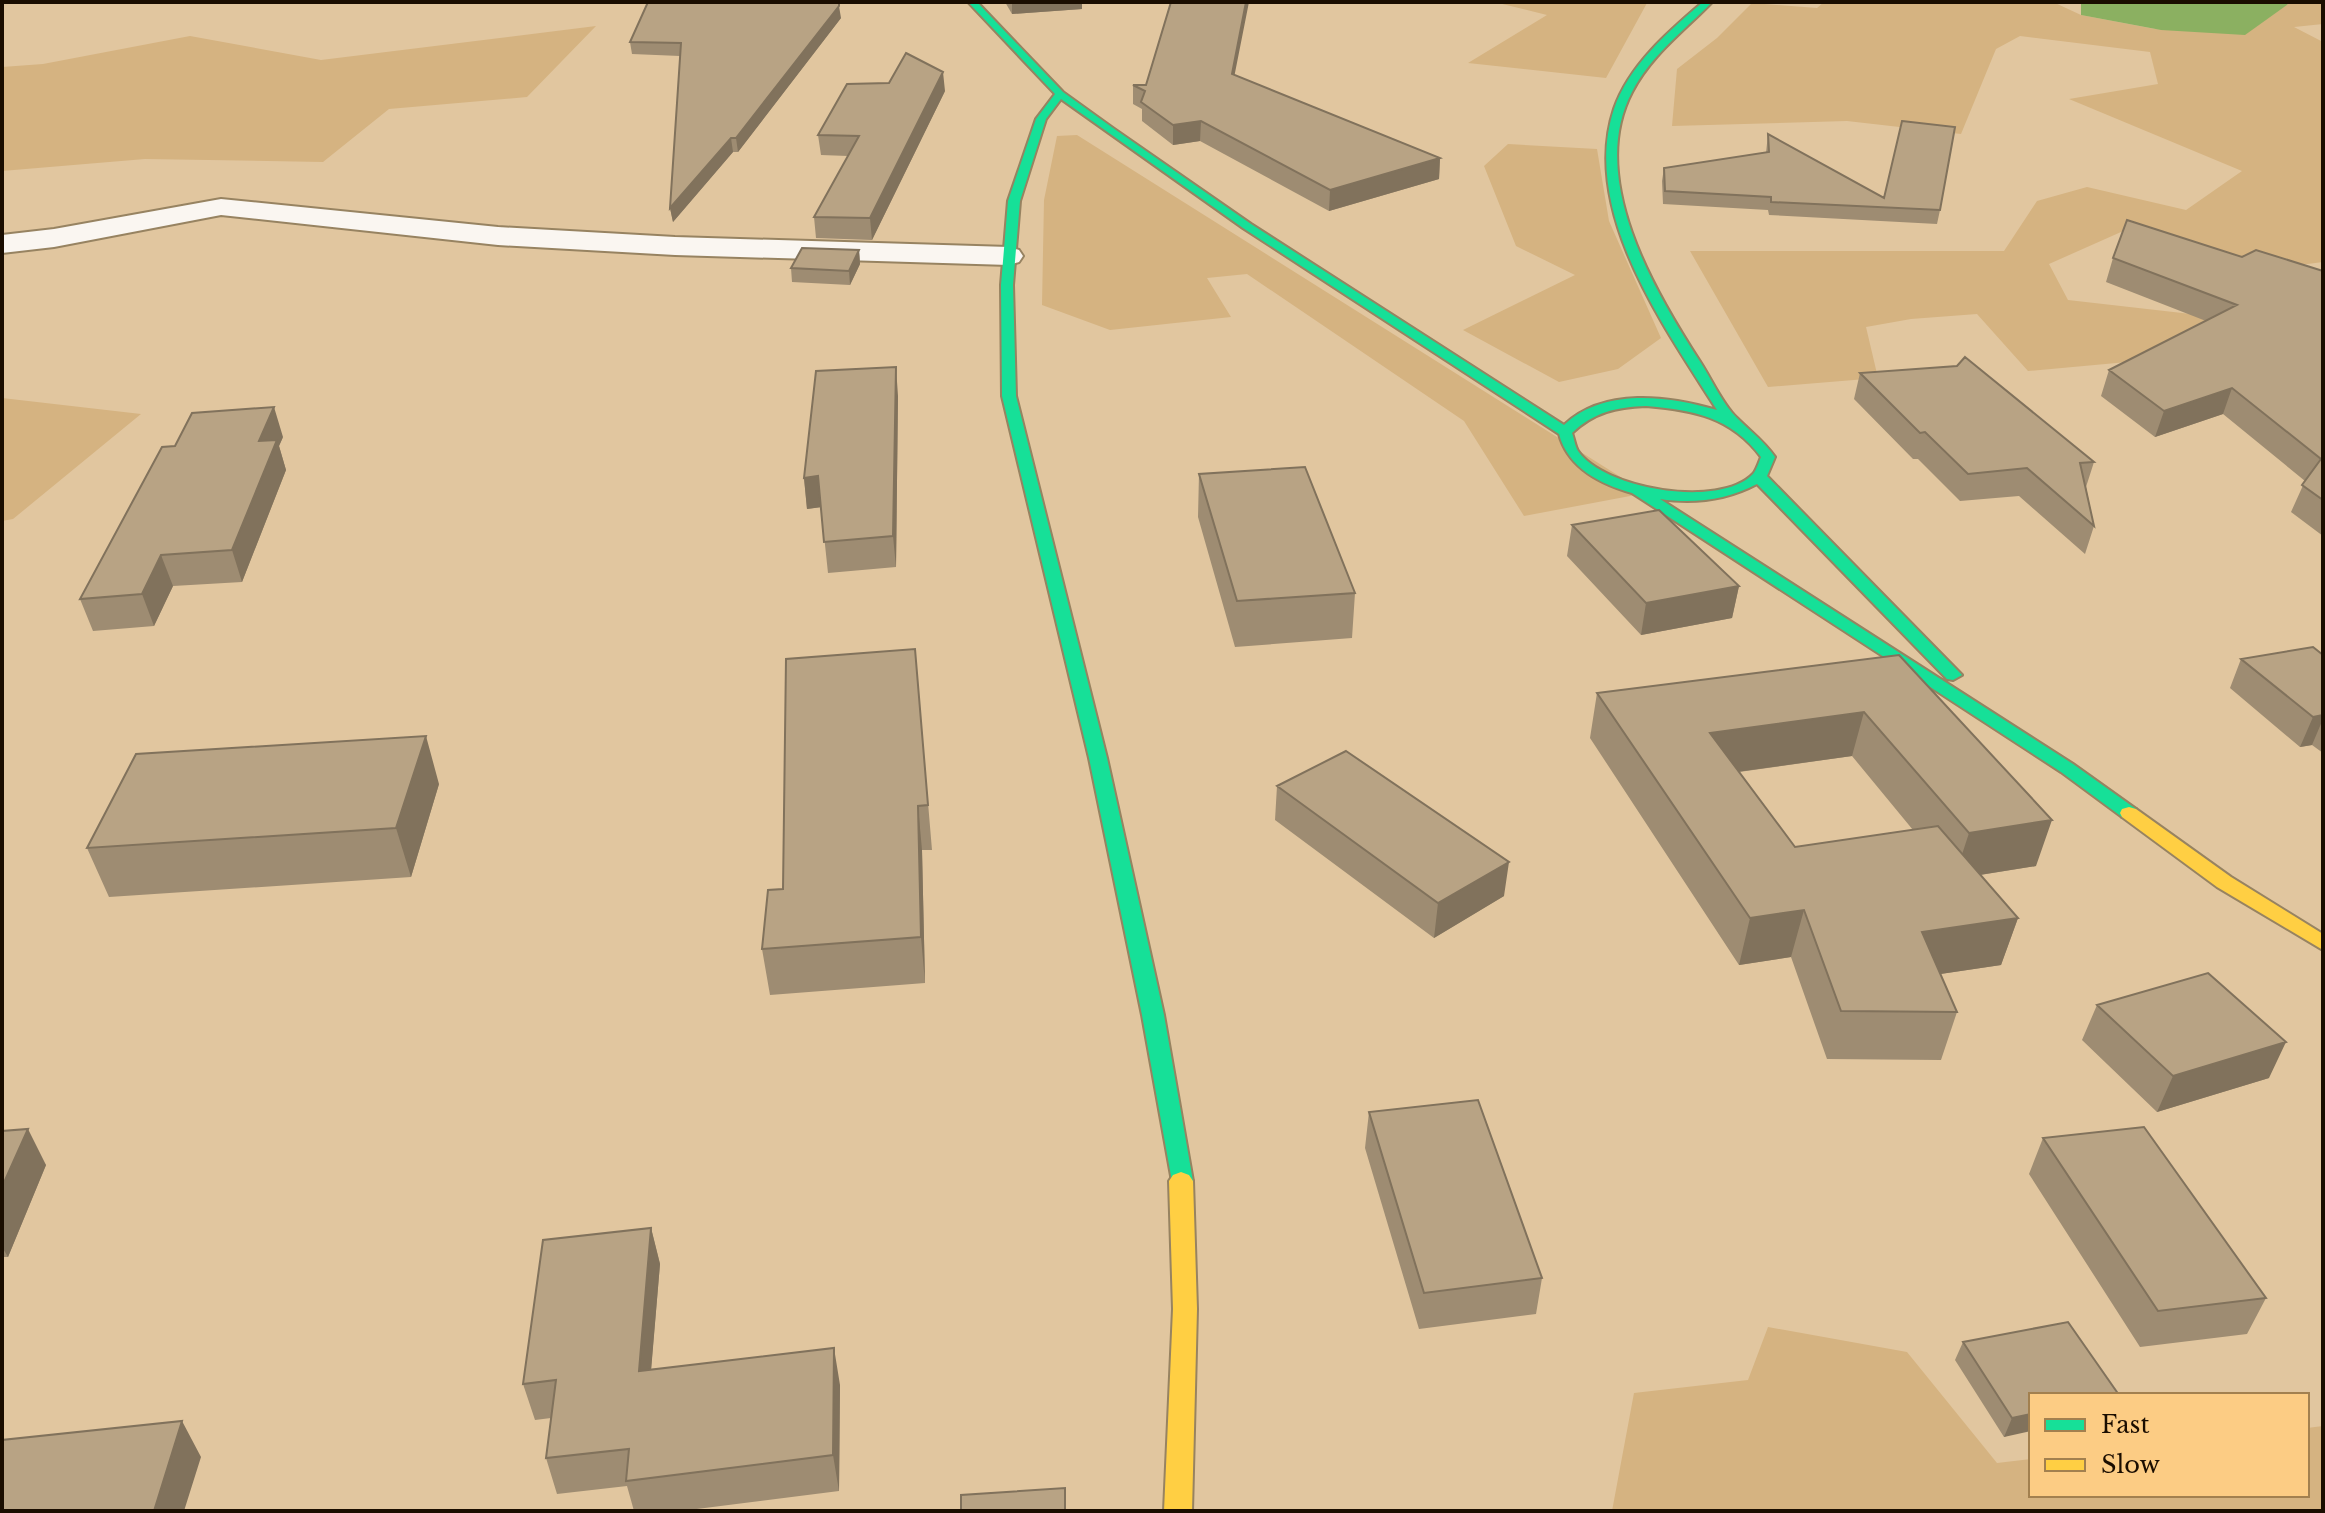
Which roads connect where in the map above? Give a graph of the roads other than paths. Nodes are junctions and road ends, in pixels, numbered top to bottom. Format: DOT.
graph roads {
  1 [pos="972,2"];
  2 [pos="1708,2"];
  3 [pos="1060,94"];
  4 [pos="2,244"];
  5 [pos="1009,256"];
  6 [pos="1729,417"];
  7 [pos="1565,432"];
  8 [pos="1759,477"];
  9 [pos="1639,492"];
  10 [pos="2010,734"];
  11 [pos="2323,943"];
  12 [pos="1178,1511"];
  1 -- 3 [label="street"];
  2 -- 6 [label="street"];
  3 -- 5 [label="street"];
  3 -- 7 [label="street"];
  4 -- 5 [label="street"];
  5 -- 12 [label="street"];
  6 -- 7 [label="street"];
  6 -- 8 [label="street"];
  7 -- 9 [label="street"];
  8 -- 9 [label="street"];
  8 -- 10 [label="street"];
  9 -- 10 [label="street"];
  10 -- 11 [label="street"];
}
